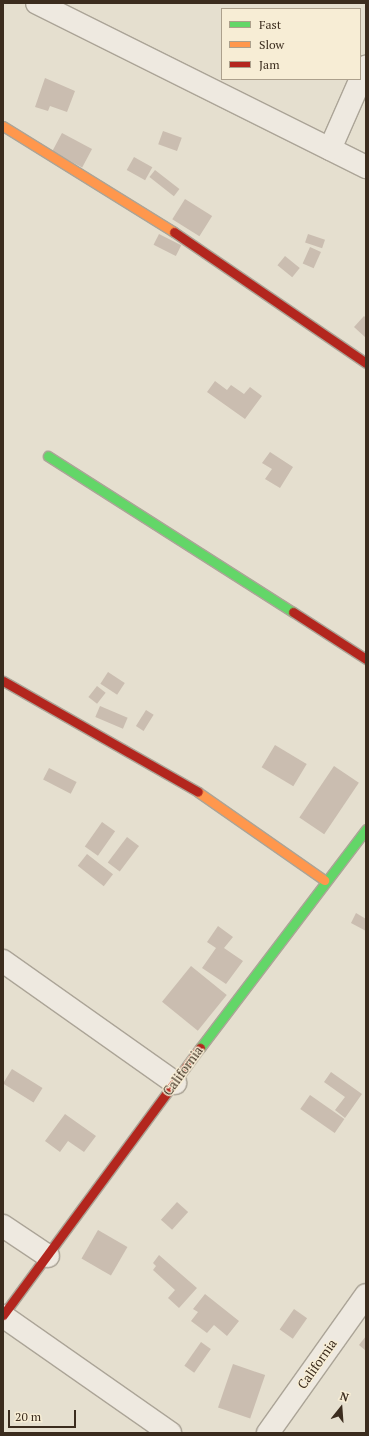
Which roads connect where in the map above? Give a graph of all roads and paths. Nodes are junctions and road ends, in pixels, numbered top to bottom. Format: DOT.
graph roads {
  1 [pos="38,3"];
  2 [pos="366,68"];
  3 [pos="361,79"];
  4 [pos="361,80"];
  5 [pos="3,126"];
  6 [pos="330,149"];
  7 [pos="366,167"];
  8 [pos="366,363"];
  9 [pos="48,456"];
  10 [pos="366,659"];
  11 [pos="3,681"];
  12 [pos="366,829"];
  13 [pos="324,880"];
  14 [pos="3,961"];
  15 [pos="175,1083"];
  16 [pos="3,1226"];
  17 [pos="48,1256"];
  18 [pos="366,1295"];
  19 [pos="3,1315"];
  20 [pos="170,1433"];
  21 [pos="268,1433"];
  1 -- 6 [label="street"];
  2 -- 3 [label="street"];
  4 -- 6 [label="street"];
  5 -- 8 [label="street"];
  6 -- 7 [label="street"];
  9 -- 10 [label="street"];
  11 -- 13 [label="street"];
  12 -- 13 [label="street, California"];
  13 -- 15 [label="street, California"];
  14 -- 15 [label="street"];
  15 -- 17 [label="street, California"];
  16 -- 17 [label="street"];
  17 -- 19 [label="street, California"];
  18 -- 21 [label="street, California"];
  19 -- 20 [label="street"];
}
